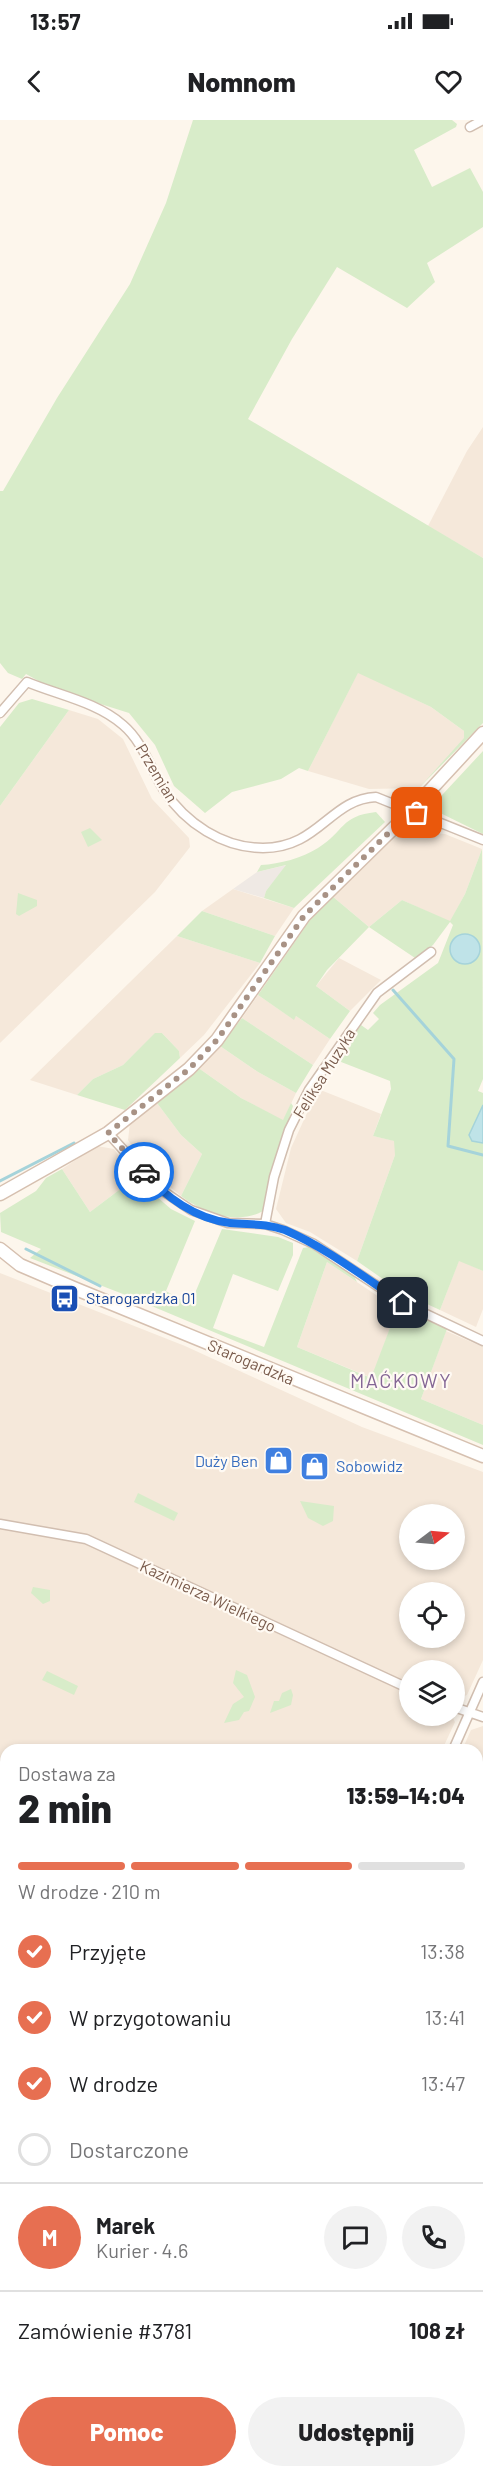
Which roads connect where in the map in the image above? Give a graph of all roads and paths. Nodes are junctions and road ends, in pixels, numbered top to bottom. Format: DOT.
graph roads {
  1 [pos="482,121"];
  2 [pos="470,127"];
  3 [pos="0,712"];
  4 [pos="483,733"];
  5 [pos="411,811"];
  6 [pos="483,840"];
  7 [pos="431,952"];
  8 [pos="108,1133"];
  9 [pos="0,1194"];
  10 [pos="265,1224"];
  11 [pos="0,1249"];
  12 [pos="0,1262"];
  13 [pos="20,1264"];
  14 [pos="483,1341"];
  15 [pos="483,1456"];
  16 [pos="0,1524"];
  17 [pos="483,1682"];
  18 [pos="399,1684"];
  19 [pos="465,1711"];
  20 [pos="469,1712"];
  21 [pos="483,1717"];
  22 [pos="456,1744"];
  1 -- 2 [label="street"];
  3 -- 5 [label="street, Przemian"];
  4 -- 5 [label="main road"];
  5 -- 6 [label="street, Przemian"];
  5 -- 8 [label="main road"];
  7 -- 10 [label="street, Feliksa Muzyka"];
  8 -- 9 [label="main road"];
  8 -- 10 [label="street"];
  10 -- 14 [label="street"];
  11 -- 13 [label="main road, Starogardzka"];
  12 -- 13 [label="main road, Starogardzka"];
  13 -- 15 [label="main road, Starogardzka"];
  16 -- 18 [label="street, Kazimierza Wielkiego"];
  17 -- 20 [label="street"];
  19 -- 20 [label="street"];
  20 -- 21 [label="street"];
  20 -- 22 [label="street"];
}
